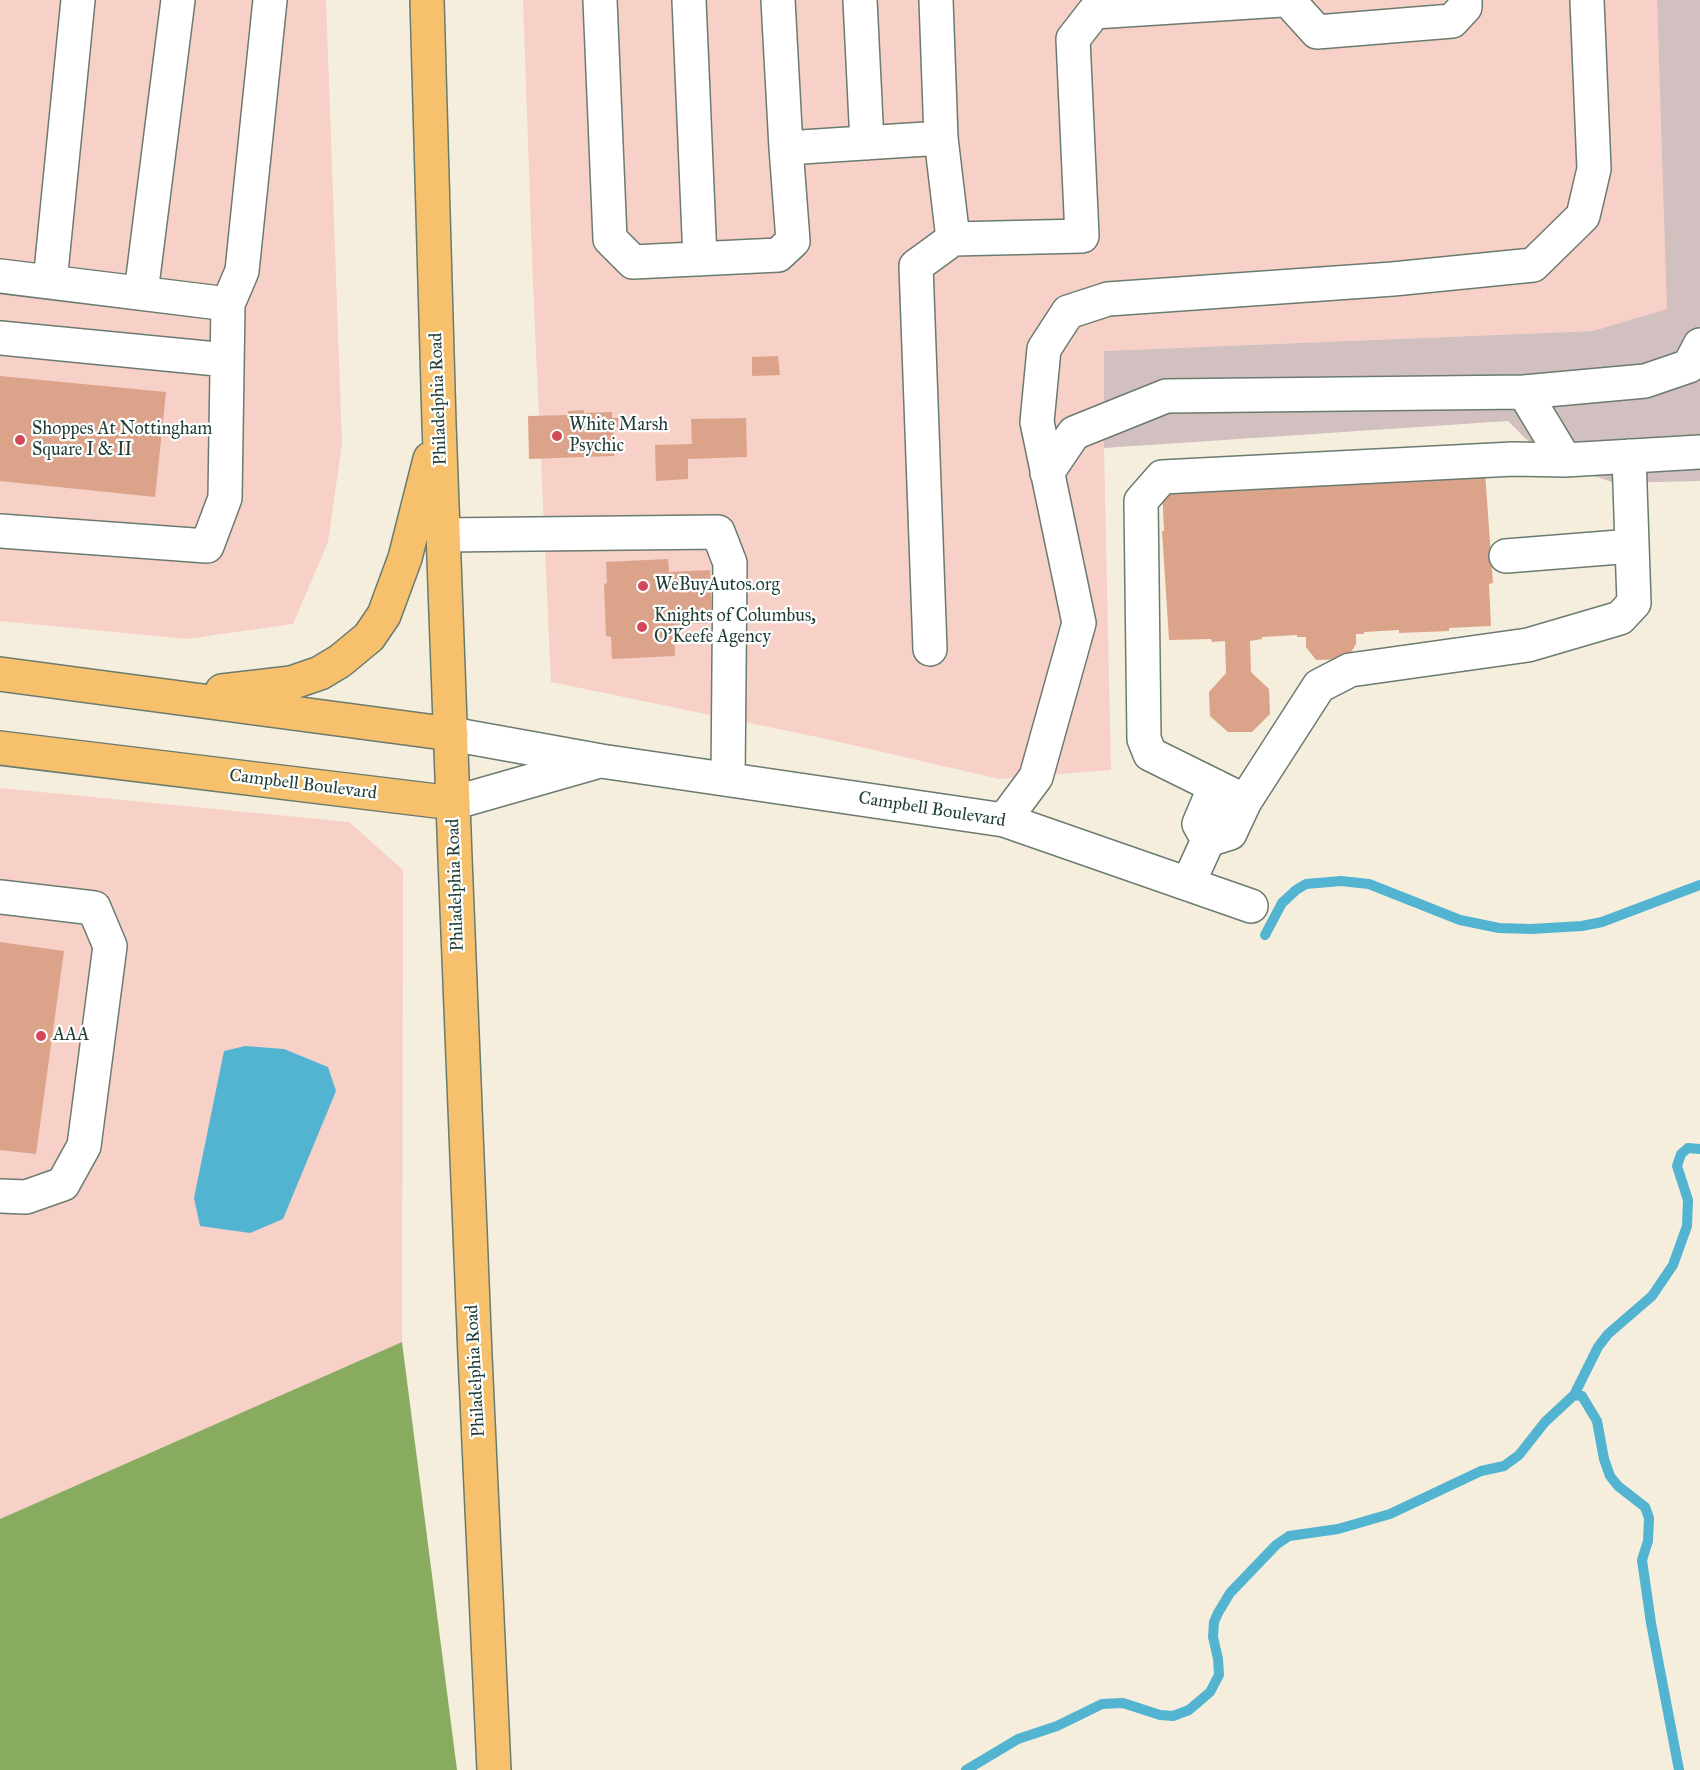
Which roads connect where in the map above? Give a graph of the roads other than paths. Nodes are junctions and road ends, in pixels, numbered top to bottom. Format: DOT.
graph roads {
  1 [pos="78,0"];
  2 [pos="178,0"];
  3 [pos="270,0"];
  4 [pos="427,0"];
  5 [pos="600,0"];
  6 [pos="689,0"];
  7 [pos="778,0"];
  8 [pos="860,0"];
  9 [pos="936,0"];
  10 [pos="1282,0"];
  11 [pos="1288,0"];
  12 [pos="1465,0"];
  13 [pos="1587,0"];
  14 [pos="940,138"];
  15 [pos="867,143"];
  16 [pos="786,148"];
  17 [pos="953,240"];
  18 [pos="700,259"];
  19 [pos="0,276"];
  20 [pos="50,282"];
  21 [pos="141,293"];
  22 [pos="228,304"];
  23 [pos="0,338"];
  24 [pos="1700,345"];
  25 [pos="227,360"];
  26 [pos="1524,392"];
  27 [pos="439,423"];
  28 [pos="1700,452"];
  29 [pos="1629,456"];
  30 [pos="1564,460"];
  31 [pos="1047,473"];
  32 [pos="0,531"];
  33 [pos="443,535"];
  34 [pos="1632,546"];
  35 [pos="1506,556"];
  36 [pos="930,649"];
  37 [pos="0,674"];
  38 [pos="158,696"];
  39 [pos="451,734"];
  40 [pos="0,748"];
  41 [pos="601,761"];
  42 [pos="728,779"];
  43 [pos="1215,786"];
  44 [pos="1245,801"];
  45 [pos="453,803"];
  46 [pos="1004,820"];
  47 [pos="1208,840"];
  48 [pos="1188,884"];
  49 [pos="0,897"];
  50 [pos="1251,906"];
  51 [pos="0,1196"];
  52 [pos="494,1770"];
  1 -- 20 [label="street"];
  2 -- 21 [label="street"];
  3 -- 22 [label="street"];
  4 -- 27 [label="main road, Philadelphia Road"];
  5 -- 18 [label="street"];
  6 -- 18 [label="street"];
  7 -- 16 [label="street"];
  8 -- 15 [label="street"];
  9 -- 14 [label="street"];
  10 -- 17 [label="street"];
  11 -- 12 [label="street"];
  13 -- 31 [label="street"];
  14 -- 15 [label="street"];
  14 -- 17 [label="street"];
  15 -- 16 [label="street"];
  16 -- 18 [label="street"];
  17 -- 36 [label="street"];
  19 -- 20 [label="street"];
  20 -- 21 [label="street"];
  21 -- 22 [label="street"];
  22 -- 25 [label="street"];
  23 -- 25 [label="street"];
  24 -- 26 [label="street"];
  25 -- 32 [label="street"];
  26 -- 30 [label="street"];
  26 -- 31 [label="street"];
  27 -- 33 [label="main road, Philadelphia Road"];
  27 -- 38 [label="main road"];
  28 -- 29 [label="street"];
  29 -- 30 [label="street"];
  29 -- 34 [label="street"];
  30 -- 43 [label="street"];
  31 -- 46 [label="street"];
  33 -- 39 [label="main road, Philadelphia Road"];
  33 -- 42 [label="street"];
  34 -- 35 [label="street"];
  34 -- 44 [label="street"];
  37 -- 38 [label="main road, Campbell Boulevard"];
  38 -- 39 [label="main road, Campbell Boulevard"];
  39 -- 41 [label="street, Campbell Boulevard"];
  39 -- 45 [label="main road, Philadelphia Road"];
  40 -- 45 [label="main road, Campbell Boulevard"];
  41 -- 42 [label="street, Campbell Boulevard"];
  41 -- 45 [label="street, Campbell Boulevard"];
  42 -- 46 [label="street, Campbell Boulevard"];
  43 -- 44 [label="street"];
  43 -- 47 [label="street"];
  44 -- 47 [label="street"];
  45 -- 52 [label="main road, Philadelphia Road"];
  46 -- 48 [label="street, Campbell Boulevard"];
  47 -- 48 [label="street"];
  48 -- 50 [label="street, Campbell Boulevard"];
  49 -- 51 [label="street"];
}
